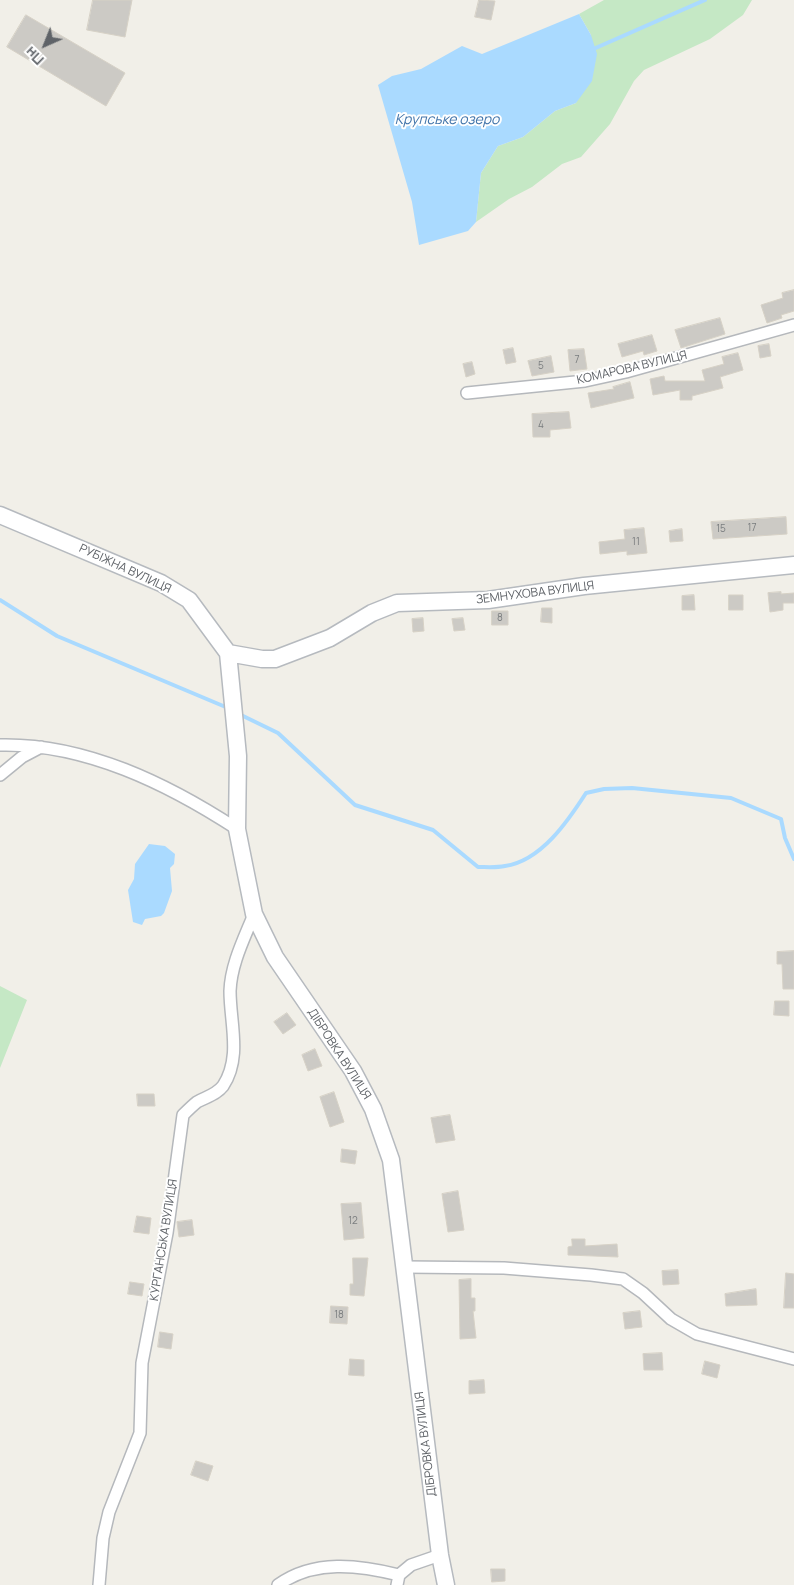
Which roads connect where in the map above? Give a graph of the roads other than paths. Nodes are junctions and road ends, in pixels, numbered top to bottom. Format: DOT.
graph roads {
  1 [pos="794,325"];
  2 [pos="467,393"];
  3 [pos="0,515"];
  4 [pos="794,564"];
  5 [pos="228,653"];
  6 [pos="0,745"];
  7 [pos="41,747"];
  8 [pos="0,775"];
  9 [pos="237,829"];
  10 [pos="254,914"];
  11 [pos="405,1267"];
  12 [pos="794,1359"];
  13 [pos="440,1555"];
  14 [pos="398,1580"];
  15 [pos="99,1585"];
  16 [pos="278,1585"];
  17 [pos="446,1585"];
  1 -- 2 [label="street, КОМАРОВА ВУЛИЦЯ"];
  3 -- 5 [label="street, РУБІЖНА ВУЛИЦЯ"];
  4 -- 5 [label="street, ЗЕМНУХОВА ВУЛИЦЯ"];
  5 -- 9 [label="street, ДІБРОВКА ВУЛИЦЯ"];
  6 -- 7 [label="street"];
  7 -- 8 [label="street"];
  7 -- 9 [label="street"];
  9 -- 10 [label="street, ДІБРОВКА ВУЛИЦЯ"];
  10 -- 11 [label="street, ДІБРОВКА ВУЛИЦЯ"];
  10 -- 15 [label="street, КУРГАНСЬКА ВУЛИЦЯ"];
  11 -- 12 [label="street"];
  11 -- 13 [label="street, ДІБРОВКА ВУЛИЦЯ"];
  13 -- 14 [label="street"];
  13 -- 17 [label="street, ДІБРОВКА ВУЛИЦЯ"];
  14 -- 16 [label="street"];
}
